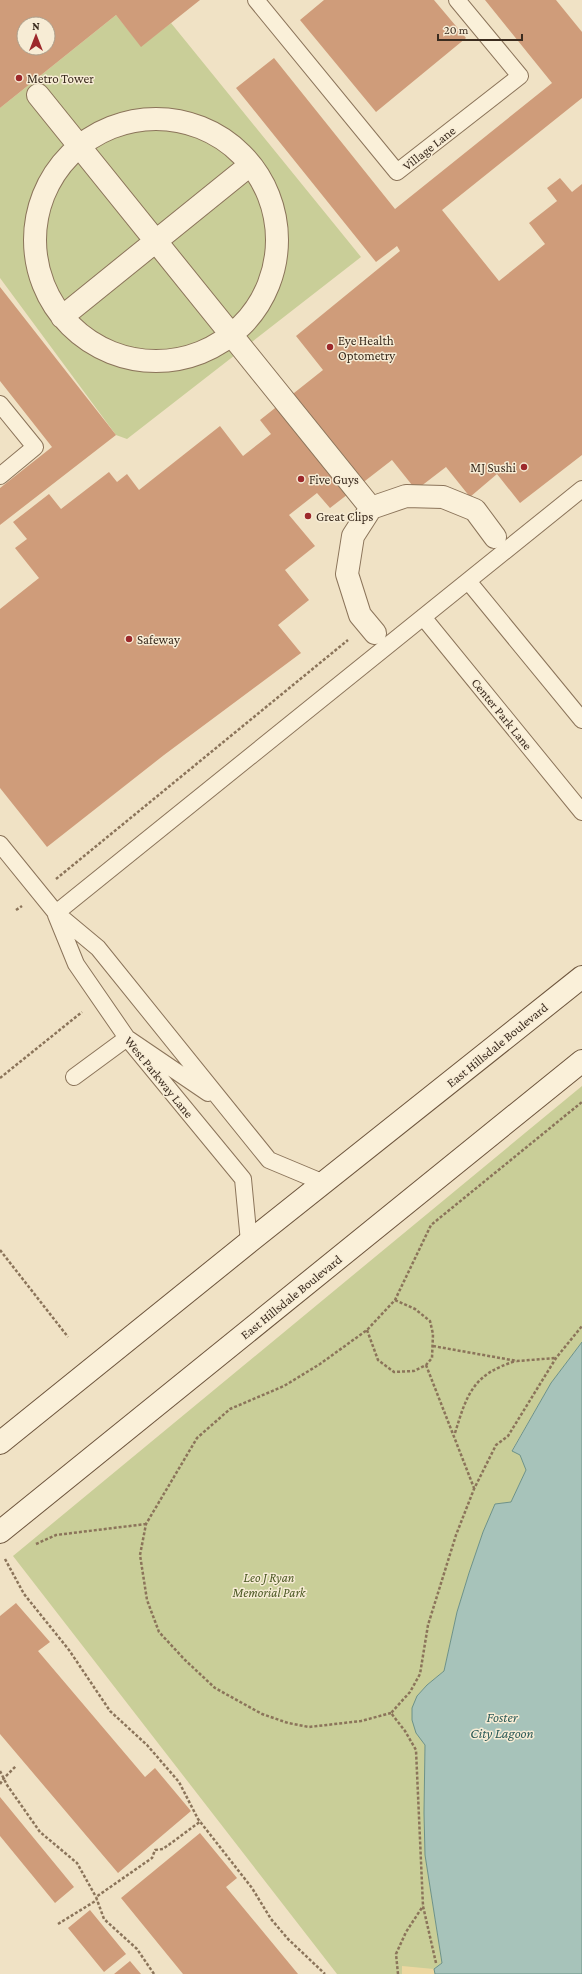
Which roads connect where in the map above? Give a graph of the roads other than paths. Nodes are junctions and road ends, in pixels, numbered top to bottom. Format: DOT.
graph roads {
  1 [pos="256,0"];
  2 [pos="457,0"];
  3 [pos="38,95"];
  4 [pos="80,146"];
  5 [pos="250,165"];
  6 [pos="156,241"];
  7 [pos="62,317"];
  8 [pos="232,335"];
  9 [pos="0,404"];
  10 [pos="0,476"];
  11 [pos="582,489"];
  12 [pos="371,508"];
  13 [pos="495,537"];
  14 [pos="468,581"];
  15 [pos="423,617"];
  16 [pos="371,629"];
  17 [pos="582,720"];
  18 [pos="582,812"];
  19 [pos="0,844"];
  20 [pos="56,913"];
  21 [pos="582,977"];
  22 [pos="127,1038"];
  23 [pos="582,1061"];
  24 [pos="74,1077"];
  25 [pos="223,1103"];
  26 [pos="324,1183"];
  27 [pos="249,1242"];
  28 [pos="0,1443"];
  29 [pos="0,1532"];
  1 -- 2 [label="lane, Village Lane"];
  3 -- 4 [label="street"];
  4 -- 5 [label="street"];
  4 -- 6 [label="street"];
  4 -- 7 [label="street"];
  5 -- 6 [label="street"];
  5 -- 8 [label="street"];
  6 -- 7 [label="street"];
  6 -- 8 [label="street"];
  7 -- 8 [label="street"];
  8 -- 12 [label="street"];
  9 -- 10 [label="lane"];
  11 -- 14 [label="lane"];
  12 -- 13 [label="street"];
  12 -- 16 [label="street"];
  14 -- 15 [label="lane"];
  14 -- 17 [label="lane"];
  15 -- 18 [label="lane, Center Park Lane"];
  15 -- 20 [label="lane"];
  19 -- 20 [label="lane, West Parkway Lane"];
  20 -- 22 [label="lane, West Parkway Lane"];
  20 -- 25 [label="lane, West Parkway Lane"];
  21 -- 26 [label="street, East Hillsdale Boulevard"];
  22 -- 24 [label="lane"];
  22 -- 25 [label="lane"];
  22 -- 27 [label="lane, West Parkway Lane"];
  23 -- 29 [label="street, East Hillsdale Boulevard"];
  25 -- 26 [label="lane, West Parkway Lane"];
  26 -- 27 [label="street, East Hillsdale Boulevard"];
  27 -- 28 [label="street, East Hillsdale Boulevard"];
}
